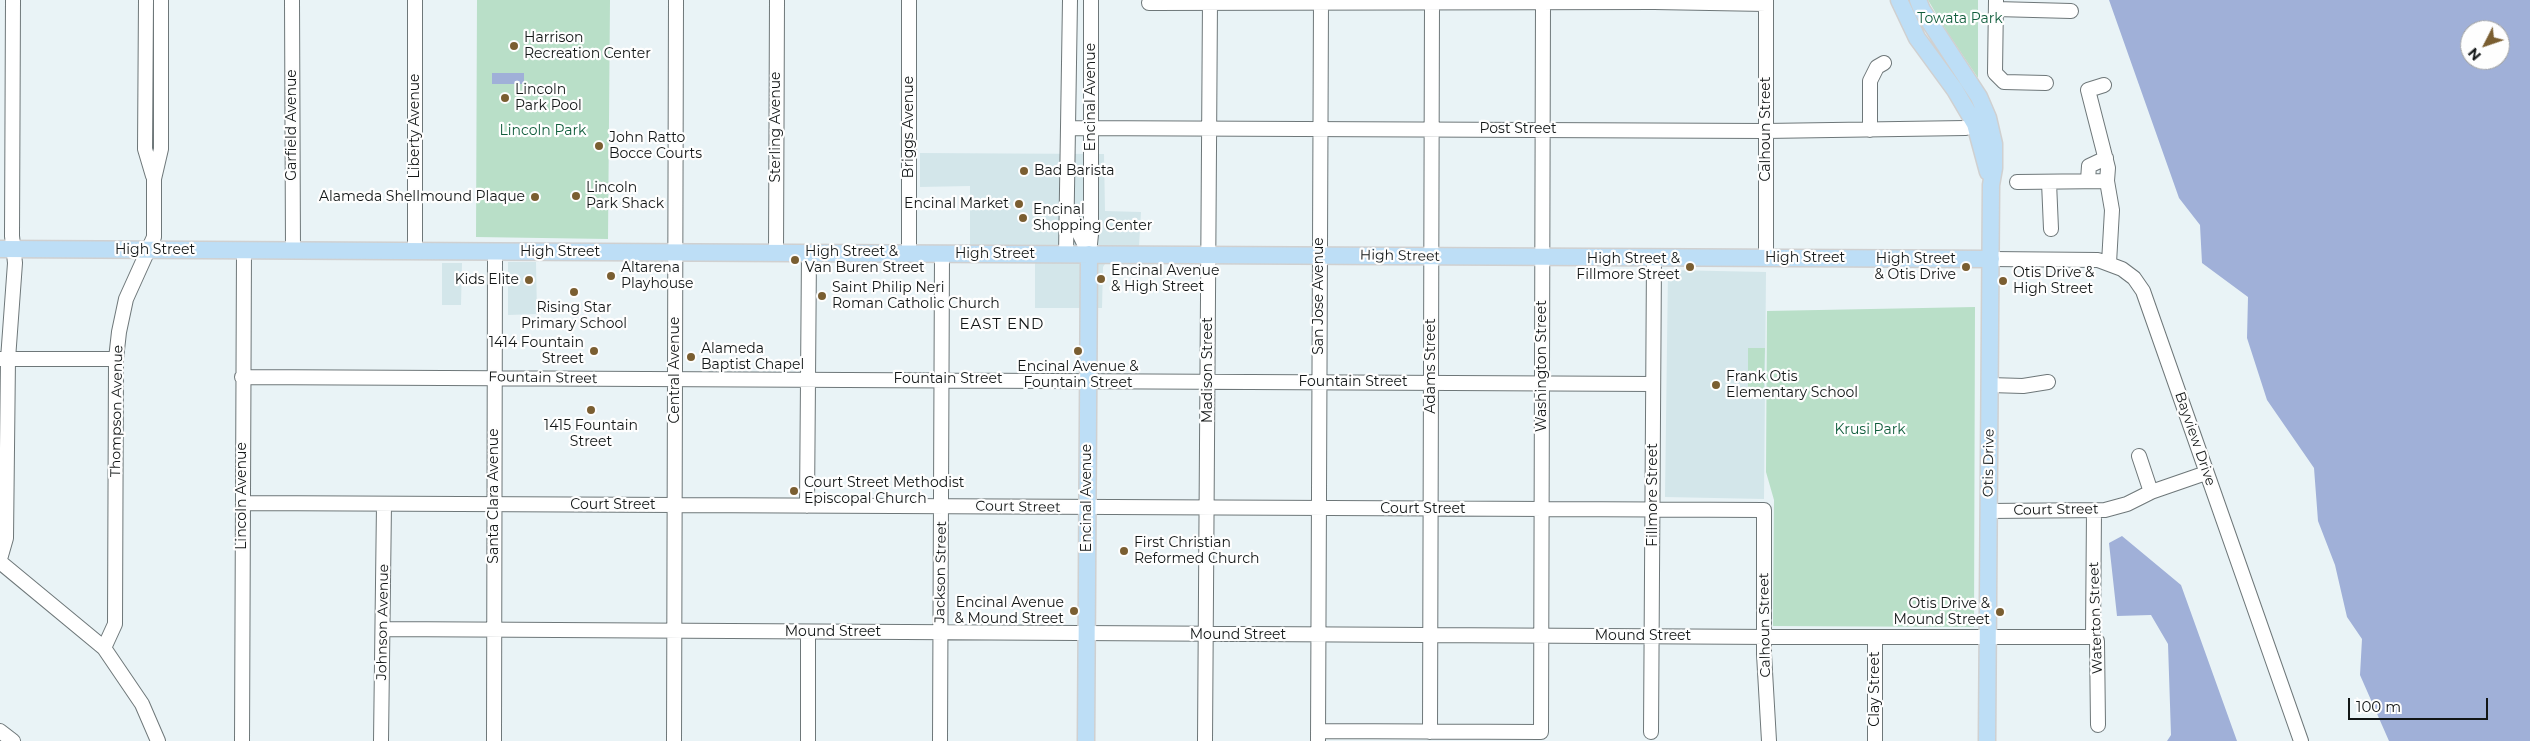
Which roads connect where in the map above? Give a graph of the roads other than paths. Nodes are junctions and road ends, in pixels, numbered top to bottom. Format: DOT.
graph roads {
  1 [pos="13,0"];
  2 [pos="146,0"];
  3 [pos="161,0"];
  4 [pos="292,0"];
  5 [pos="415,0"];
  6 [pos="676,0"];
  7 [pos="777,0"];
  8 [pos="909,0"];
  9 [pos="1070,0"];
  10 [pos="1091,0"];
  11 [pos="1899,0"];
  12 [pos="1918,0"];
  13 [pos="1210,1"];
  14 [pos="1321,1"];
  15 [pos="1432,1"];
  16 [pos="1543,1"];
  17 [pos="1654,1"];
  18 [pos="1766,2"];
  19 [pos="1149,3"];
  20 [pos="1996,5"];
  21 [pos="2071,11"];
  22 [pos="1884,64"];
  23 [pos="2046,83"];
  24 [pos="2104,85"];
  25 [pos="1208,127"];
  26 [pos="1069,128"];
  27 [pos="1092,128"];
  28 [pos="1966,128"];
  29 [pos="1320,129"];
  30 [pos="1432,129"];
  31 [pos="1542,129"];
  32 [pos="1870,130"];
  33 [pos="1765,131"];
  34 [pos="2106,158"];
  35 [pos="154,179"];
  36 [pos="2088,180"];
  37 [pos="2017,182"];
  38 [pos="2049,182"];
  39 [pos="2107,182"];
  40 [pos="1991,185"];
  41 [pos="1068,210"];
  42 [pos="2051,229"];
  43 [pos="7,249"];
  44 [pos="148,250"];
  45 [pos="244,250"];
  46 [pos="293,250"];
  47 [pos="415,251"];
  48 [pos="494,252"];
  49 [pos="675,253"];
  50 [pos="776,253"];
  51 [pos="809,253"];
  52 [pos="909,254"];
  53 [pos="942,254"];
  54 [pos="1066,254"];
  55 [pos="1089,254"];
  56 [pos="1209,255"];
  57 [pos="1319,255"];
  58 [pos="1432,257"];
  59 [pos="1543,257"];
  60 [pos="1654,258"];
  61 [pos="1766,258"];
  62 [pos="1991,259"];
  63 [pos="2109,263"];
  64 [pos="4,359"];
  65 [pos="116,359"];
  66 [pos="242,377"];
  67 [pos="495,378"];
  68 [pos="675,379"];
  69 [pos="809,380"];
  70 [pos="941,380"];
  71 [pos="1088,380"];
  72 [pos="1208,381"];
  73 [pos="1320,382"];
  74 [pos="1431,382"];
  75 [pos="2048,382"];
  76 [pos="1542,383"];
  77 [pos="1653,384"];
  78 [pos="1990,385"];
  79 [pos="2139,456"];
  80 [pos="2206,473"];
  81 [pos="2150,492"];
  82 [pos="243,503"];
  83 [pos="384,504"];
  84 [pos="494,505"];
  85 [pos="674,506"];
  86 [pos="807,506"];
  87 [pos="942,506"];
  88 [pos="1088,508"];
  89 [pos="1208,508"];
  90 [pos="1320,508"];
  91 [pos="1431,509"];
  92 [pos="1542,509"];
  93 [pos="1652,509"];
  94 [pos="1764,510"];
  95 [pos="1988,511"];
  96 [pos="2094,511"];
  97 [pos="0,560"];
  98 [pos="383,630"];
  99 [pos="494,630"];
  100 [pos="675,632"];
  101 [pos="808,632"];
  102 [pos="941,633"];
  103 [pos="1087,634"];
  104 [pos="1207,634"];
  105 [pos="1319,635"];
  106 [pos="1430,635"];
  107 [pos="1541,636"];
  108 [pos="1653,636"];
  109 [pos="1764,637"];
  110 [pos="2093,637"];
  111 [pos="1875,638"];
  112 [pos="1987,638"];
  113 [pos="104,648"];
  114 [pos="2098,725"];
  115 [pos="0,730"];
  116 [pos="1430,732"];
  117 [pos="1651,732"];
  118 [pos="1318,736"];
  119 [pos="13,741"];
  120 [pos="158,741"];
  121 [pos="242,741"];
  122 [pos="381,741"];
  123 [pos="494,741"];
  124 [pos="674,741"];
  125 [pos="808,741"];
  126 [pos="940,741"];
  127 [pos="1086,741"];
  128 [pos="1205,741"];
  129 [pos="1770,741"];
  130 [pos="1875,741"];
  131 [pos="1987,741"];
  132 [pos="2301,741"];
  1 -- 43 [label="street"];
  2 -- 35 [label="street, Thompson Avenue"];
  3 -- 35 [label="street, Thompson Avenue"];
  4 -- 46 [label="street, Garfield Avenue"];
  5 -- 47 [label="street, Liberty Avenue"];
  6 -- 49 [label="street, Central Avenue"];
  7 -- 50 [label="street, Sterling Avenue"];
  8 -- 52 [label="street, Briggs Avenue"];
  9 -- 26 [label="street, Encinal Avenue"];
  10 -- 27 [label="street, Encinal Avenue"];
  11 -- 40 [label="main road, Otis Drive"];
  12 -- 40 [label="main road, Otis Drive"];
  13 -- 14 [label="street"];
  13 -- 19 [label="street"];
  13 -- 25 [label="street, Madison Street"];
  14 -- 15 [label="street"];
  14 -- 29 [label="street, San Jose Avenue"];
  15 -- 16 [label="street"];
  15 -- 30 [label="street, Adams Street"];
  16 -- 17 [label="street"];
  16 -- 31 [label="street, Washington Street"];
  17 -- 18 [label="street"];
  18 -- 33 [label="street, Calhoun Street"];
  20 -- 21 [label="street"];
  20 -- 23 [label="street"];
  22 -- 32 [label="street"];
  24 -- 34 [label="street"];
  25 -- 27 [label="street, Post Street"];
  25 -- 29 [label="street, Post Street"];
  25 -- 56 [label="street, Madison Street"];
  26 -- 27 [label="street, Post Street"];
  26 -- 41 [label="street, Encinal Avenue"];
  27 -- 55 [label="street, Encinal Avenue"];
  28 -- 32 [label="street, Post Street"];
  29 -- 30 [label="street, Post Street"];
  29 -- 57 [label="street, San Jose Avenue"];
  30 -- 31 [label="street, Post Street"];
  30 -- 58 [label="street, Adams Street"];
  31 -- 33 [label="street, Post Street"];
  31 -- 59 [label="street, Washington Street"];
  32 -- 33 [label="street, Post Street"];
  33 -- 61 [label="street, Calhoun Street"];
  34 -- 36 [label="street"];
  34 -- 39 [label="street"];
  35 -- 44 [label="street, Thompson Avenue"];
  36 -- 38 [label="street"];
  36 -- 39 [label="street"];
  37 -- 38 [label="street"];
  38 -- 42 [label="street"];
  39 -- 63 [label="street"];
  40 -- 62 [label="main road, Otis Drive"];
  41 -- 54 [label="street, Encinal Avenue"];
  41 -- 55 [label="street, Encinal Avenue"];
  43 -- 44 [label="main road, High Street"];
  43 -- 64 [label="street"];
  44 -- 45 [label="main road, High Street"];
  44 -- 65 [label="street, Thompson Avenue"];
  45 -- 46 [label="main road, High Street"];
  45 -- 66 [label="street, Lincoln Avenue"];
  46 -- 47 [label="main road, High Street"];
  47 -- 48 [label="main road, High Street"];
  48 -- 49 [label="main road, High Street"];
  48 -- 67 [label="street, Santa Clara Avenue"];
  49 -- 50 [label="main road, High Street"];
  49 -- 68 [label="street, Central Avenue"];
  50 -- 51 [label="main road, High Street"];
  51 -- 52 [label="main road, High Street"];
  51 -- 69 [label="street"];
  52 -- 53 [label="main road, High Street"];
  53 -- 54 [label="main road, High Street"];
  53 -- 70 [label="street, Jackson Street"];
  54 -- 55 [label="main road, High Street"];
  55 -- 56 [label="main road, High Street"];
  55 -- 71 [label="main road, Encinal Avenue"];
  56 -- 57 [label="main road, High Street"];
  56 -- 72 [label="street, Madison Street"];
  57 -- 58 [label="main road, High Street"];
  57 -- 73 [label="street, San Jose Avenue"];
  58 -- 59 [label="main road, High Street"];
  58 -- 74 [label="street, Adams Street"];
  59 -- 60 [label="main road, High Street"];
  59 -- 76 [label="street, Washington Street"];
  60 -- 61 [label="main road, High Street"];
  60 -- 77 [label="street, Fillmore Street"];
  61 -- 62 [label="main road, High Street"];
  62 -- 63 [label="street, Bayview Drive"];
  62 -- 78 [label="main road, Otis Drive"];
  63 -- 80 [label="street, Bayview Drive"];
  64 -- 65 [label="street"];
  64 -- 97 [label="street"];
  65 -- 113 [label="street, Thompson Avenue"];
  66 -- 67 [label="street, Fountain Street"];
  66 -- 82 [label="street, Lincoln Avenue"];
  67 -- 68 [label="street, Fountain Street"];
  67 -- 84 [label="street, Santa Clara Avenue"];
  68 -- 69 [label="street, Fountain Street"];
  68 -- 85 [label="street, Central Avenue"];
  69 -- 70 [label="street, Fountain Street"];
  69 -- 86 [label="street"];
  70 -- 71 [label="street, Fountain Street"];
  70 -- 87 [label="street, Jackson Street"];
  71 -- 72 [label="street, Fountain Street"];
  71 -- 88 [label="main road, Encinal Avenue"];
  72 -- 73 [label="street, Fountain Street"];
  72 -- 89 [label="street, Madison Street"];
  73 -- 74 [label="street, Fountain Street"];
  73 -- 90 [label="street, San Jose Avenue"];
  74 -- 76 [label="street, Fountain Street"];
  74 -- 91 [label="street, Adams Street"];
  75 -- 78 [label="street"];
  76 -- 77 [label="street, Fountain Street"];
  76 -- 92 [label="street, Washington Street"];
  77 -- 93 [label="street, Fillmore Street"];
  78 -- 95 [label="main road, Otis Drive"];
  79 -- 81 [label="street"];
  80 -- 81 [label="street, Court Street"];
  80 -- 132 [label="street, Bayview Drive"];
  81 -- 96 [label="street, Court Street"];
  82 -- 83 [label="street, Court Street"];
  82 -- 121 [label="street, Lincoln Avenue"];
  83 -- 84 [label="street, Court Street"];
  83 -- 98 [label="street, Johnson Avenue"];
  84 -- 85 [label="street, Court Street"];
  84 -- 99 [label="street, Santa Clara Avenue"];
  85 -- 86 [label="street, Court Street"];
  85 -- 100 [label="street, Central Avenue"];
  86 -- 87 [label="street, Court Street"];
  87 -- 88 [label="street, Court Street"];
  87 -- 102 [label="street, Jackson Street"];
  88 -- 89 [label="street, Court Street"];
  88 -- 103 [label="main road, Encinal Avenue"];
  89 -- 90 [label="street, Court Street"];
  89 -- 104 [label="street, Madison Street"];
  90 -- 91 [label="street, Court Street"];
  90 -- 105 [label="street, San Jose Avenue"];
  91 -- 92 [label="street, Court Street"];
  91 -- 106 [label="street, Adams Street"];
  92 -- 93 [label="street, Court Street"];
  92 -- 107 [label="street, Washington Street"];
  93 -- 94 [label="street, Court Street"];
  93 -- 108 [label="street, Fillmore Street"];
  94 -- 109 [label="street, Calhoun Street"];
  95 -- 96 [label="street, Court Street"];
  95 -- 112 [label="main road, Otis Drive"];
  96 -- 110 [label="street, Waterton Street"];
  97 -- 113 [label="street"];
  98 -- 99 [label="street, Mound Street"];
  98 -- 122 [label="street, Johnson Avenue"];
  99 -- 100 [label="street, Mound Street"];
  99 -- 123 [label="street, Santa Clara Avenue"];
  100 -- 101 [label="street, Mound Street"];
  100 -- 124 [label="street, Central Avenue"];
  101 -- 102 [label="street, Mound Street"];
  101 -- 125 [label="street"];
  102 -- 103 [label="street, Mound Street"];
  102 -- 126 [label="street, Jackson Street"];
  103 -- 104 [label="street, Mound Street"];
  103 -- 127 [label="main road, Encinal Avenue"];
  104 -- 105 [label="street, Mound Street"];
  104 -- 128 [label="street, Madison Street"];
  105 -- 106 [label="street, Mound Street"];
  105 -- 118 [label="street, San Jose Avenue"];
  106 -- 107 [label="street, Mound Street"];
  106 -- 116 [label="street, Adams Street"];
  107 -- 108 [label="street, Mound Street"];
  107 -- 116 [label="street, Washington Street"];
  108 -- 109 [label="street, Mound Street"];
  108 -- 117 [label="street, Fillmore Street"];
  109 -- 111 [label="street, Mound Street"];
  109 -- 129 [label="street, Calhoun Street"];
  110 -- 112 [label="street, Mound Street"];
  110 -- 114 [label="street, Waterton Street"];
  111 -- 112 [label="street, Mound Street"];
  111 -- 130 [label="street, Clay Street"];
  112 -- 131 [label="main road, Otis Drive"];
  113 -- 120 [label="street"];
  115 -- 119 [label="street"];
  116 -- 118 [label="street"];
}
